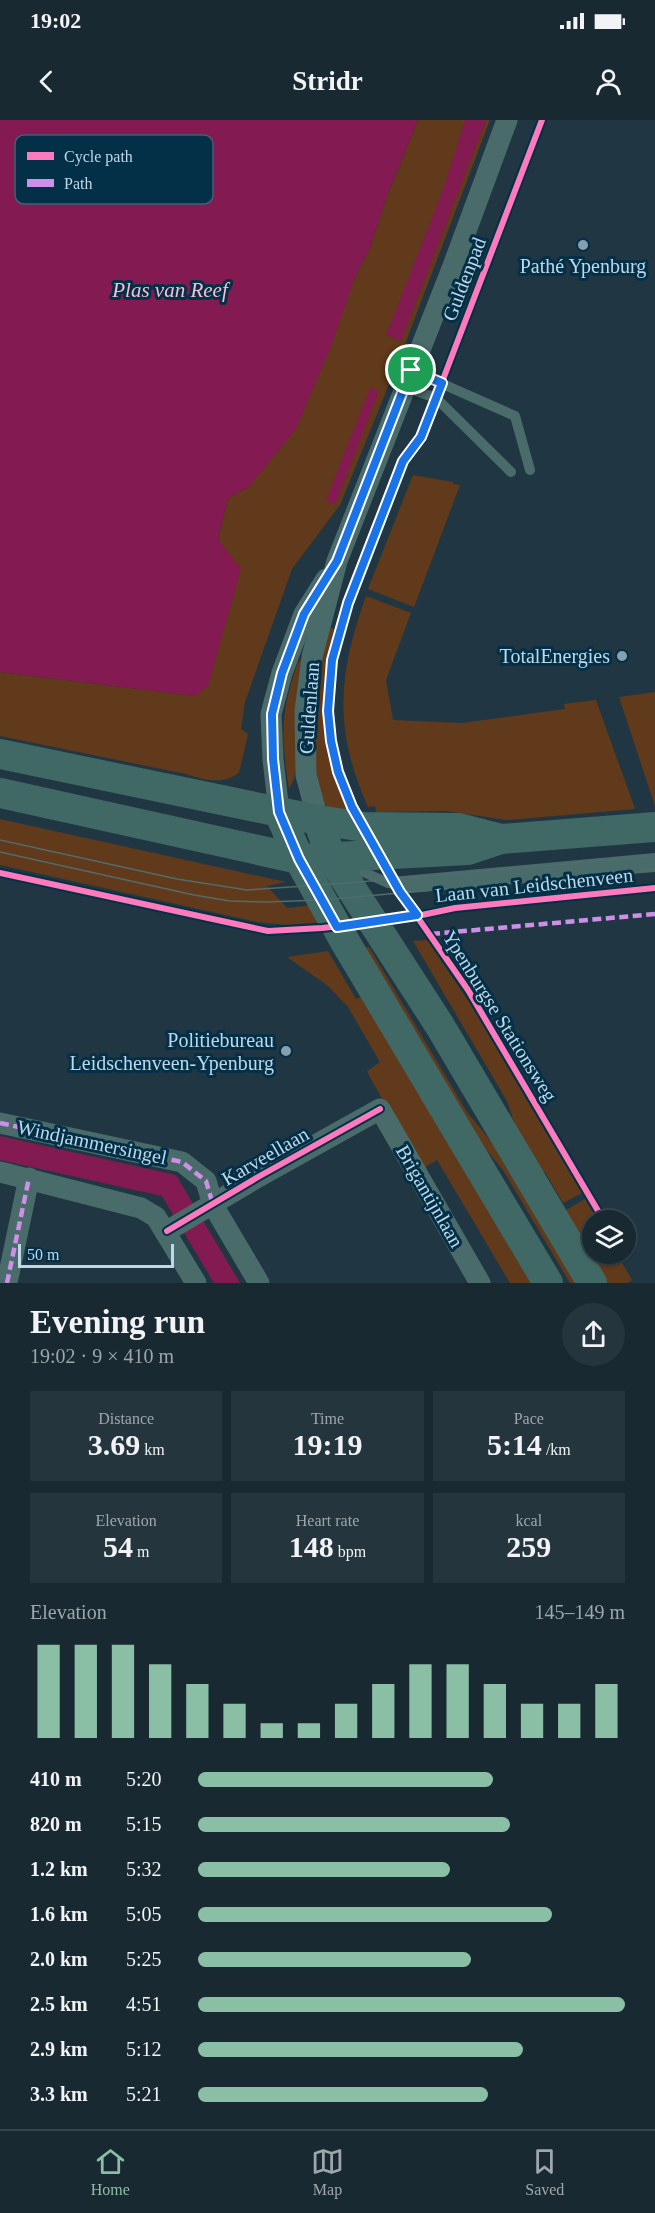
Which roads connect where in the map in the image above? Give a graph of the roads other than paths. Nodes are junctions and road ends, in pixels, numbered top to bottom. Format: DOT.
graph roads {
  1 [pos="507,120"];
  2 [pos="408,379"];
  3 [pos="530,470"];
  4 [pos="511,472"];
  5 [pos="337,561"];
  6 [pos="0,754"];
  7 [pos="0,793"];
  8 [pos="279,812"];
  9 [pos="318,820"];
  10 [pos="655,827"];
  11 [pos="501,839"];
  12 [pos="331,857"];
  13 [pos="655,858"];
  14 [pos="299,859"];
  15 [pos="655,867"];
  16 [pos="388,883"];
  17 [pos="380,1109"];
  18 [pos="0,1123"];
  19 [pos="0,1172"];
  20 [pos="29,1178"];
  21 [pos="207,1209"];
  22 [pos="172,1228"];
  23 [pos="6,1283"];
  24 [pos="196,1283"];
  25 [pos="259,1283"];
  26 [pos="480,1283"];
  27 [pos="548,1283"];
  28 [pos="592,1283"];
  1 -- 2 [label="street, Guldenlaan"];
  2 -- 3 [label="lane"];
  2 -- 4 [label="lane"];
  2 -- 5 [label="street, Guldenlaan"];
  5 -- 8 [label="street, Guldenlaan"];
  5 -- 9 [label="street, Guldenlaan"];
  6 -- 8 [label="main road"];
  7 -- 14 [label="main road"];
  8 -- 9 [label="main road, Laan van Leidschenveen"];
  8 -- 14 [label="main road, Guldenlaan"];
  9 -- 11 [label="main road, Laan van Leidschenveen"];
  9 -- 12 [label="main road"];
  10 -- 11 [label="main road, Laan van Leidschenveen"];
  11 -- 12 [label="main road, Laan van Leidschenveen"];
  12 -- 14 [label="main road, Laan van Leidschenveen"];
  12 -- 16 [label="lane, Laan van Leidschenveen"];
  12 -- 28 [label="main road"];
  13 -- 16 [label="lane, Laan van Leidschenveen"];
  14 -- 27 [label="main road"];
  15 -- 16 [label="lane, Laan van Leidschenveen"];
  17 -- 21 [label="street, Karveellaan"];
  17 -- 26 [label="street, Brigantijnlaan"];
  18 -- 21 [label="street, Windjammersingel"];
  19 -- 20 [label="street"];
  20 -- 22 [label="street"];
  20 -- 23 [label="street"];
  21 -- 22 [label="street, Karveellaan"];
  21 -- 25 [label="street, Windjammersingel"];
  22 -- 24 [label="street"];
}
